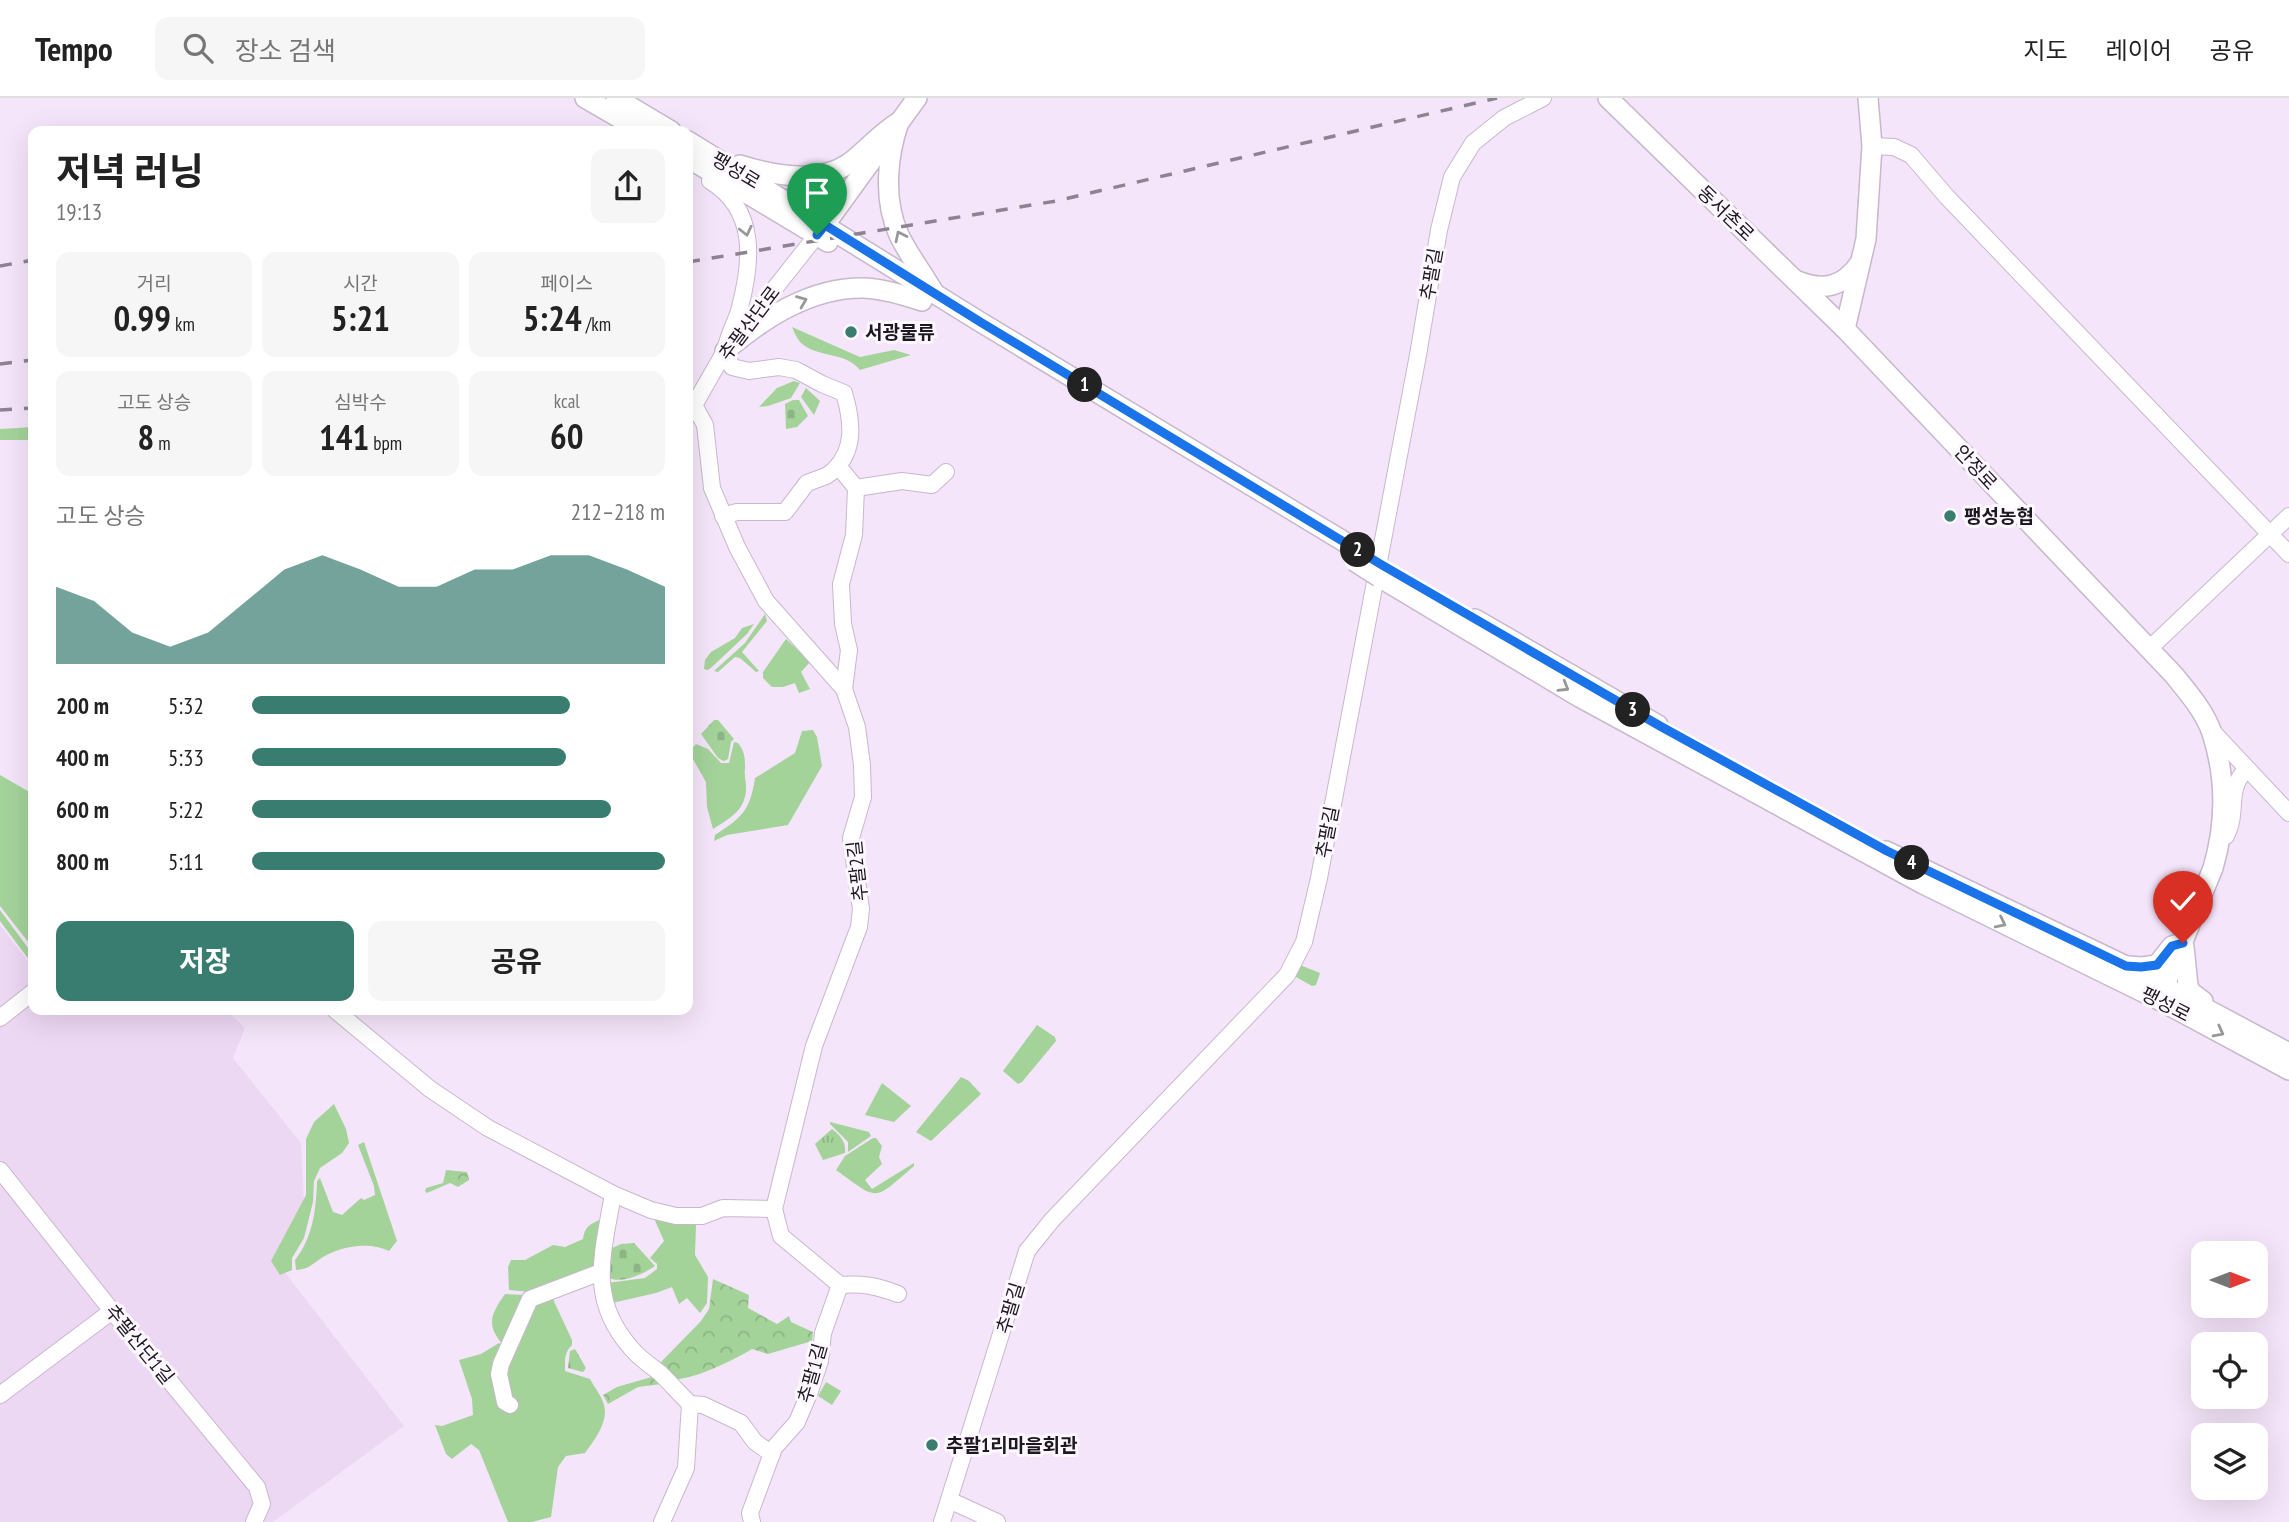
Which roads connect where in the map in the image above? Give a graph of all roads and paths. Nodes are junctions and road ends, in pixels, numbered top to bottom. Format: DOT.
graph roads {
  1 [pos="585,98"];
  2 [pos="616,98"];
  3 [pos="917,98"];
  4 [pos="1543,98"];
  5 [pos="1608,98"];
  6 [pos="1868,98"];
  7 [pos="899,122"];
  8 [pos="633,126"];
  9 [pos="663,126"];
  10 [pos="1872,146"];
  11 [pos="693,153"];
  12 [pos="693,153"];
  13 [pos="693,165"];
  14 [pos="821,230"];
  15 [pos="1861,262"];
  16 [pos="1794,279"];
  17 [pos="929,297"];
  18 [pos="1845,329"];
  19 [pos="725,351"];
  20 [pos="693,407"];
  21 [pos="693,412"];
  22 [pos="834,470"];
  23 [pos="946,472"];
  24 [pos="856,488"];
  25 [pos="723,516"];
  26 [pos="2289,516"];
  27 [pos="2270,534"];
  28 [pos="2289,554"];
  29 [pos="1381,571"];
  30 [pos="2149,649"];
  31 [pos="844,689"];
  32 [pos="2212,731"];
  33 [pos="2247,769"];
  34 [pos="2289,813"];
  35 [pos="2219,847"];
  36 [pos="2183,943"];
  37 [pos="2126,966"];
  38 [pos="2162,993"];
  39 [pos="28,996"];
  40 [pos="2205,1007"];
  41 [pos="341,1015"];
  42 [pos="0,1018"];
  43 [pos="2289,1053"];
  44 [pos="2289,1070"];
  45 [pos="0,1170"];
  46 [pos="613,1194"];
  47 [pos="774,1209"];
  48 [pos="601,1272"];
  49 [pos="840,1285"];
  50 [pos="898,1294"];
  51 [pos="112,1311"];
  52 [pos="0,1395"];
  53 [pos="690,1404"];
  54 [pos="510,1405"];
  55 [pos="772,1454"];
  56 [pos="949,1500"];
  57 [pos="254,1522"];
  58 [pos="663,1522"];
  59 [pos="752,1522"];
  60 [pos="942,1522"];
  61 [pos="997,1522"];
  1 -- 8 [label="main road"];
  2 -- 9 [label="main road"];
  3 -- 7 [label="main road"];
  4 -- 56 [label="street, 추팔길"];
  5 -- 16 [label="main road, 동서촌로"];
  6 -- 10 [label="main road"];
  7 -- 11 [label="main road"];
  7 -- 14 [label="main road"];
  17 -- 7 [label="main road, one-way"];
  10 -- 15 [label="main road"];
  10 -- 27 [label="street"];
  12 -- 14 [label="main road, 팽성로"];
  13 -- 19 [label="street, one-way"];
  14 -- 17 [label="main road, 팽성로"];
  14 -- 19 [label="street, 추팔산단로"];
  15 -- 16 [label="main road"];
  15 -- 18 [label="main road"];
  16 -- 18 [label="main road, 동서촌로"];
  19 -- 17 [label="main road, one-way"];
  17 -- 29 [label="main road, 팽성로, bridge"];
  18 -- 30 [label="main road, 안정로"];
  19 -- 20 [label="street, 추팔산단로"];
  19 -- 22 [label="street"];
  21 -- 25 [label="street, 추팔2길"];
  22 -- 24 [label="street"];
  22 -- 25 [label="street"];
  23 -- 24 [label="street"];
  24 -- 31 [label="street"];
  25 -- 31 [label="street, 추팔2길"];
  26 -- 27 [label="street"];
  27 -- 28 [label="street"];
  27 -- 30 [label="street"];
  29 -- 37 [label="main road, 팽성로"];
  29 -- 38 [label="main road, 팽성로, one-way"];
  30 -- 32 [label="main road, 안정로"];
  31 -- 47 [label="street, 추팔2길"];
  32 -- 33 [label="street, 안정로"];
  32 -- 35 [label="main road"];
  33 -- 34 [label="street, 안정로"];
  33 -- 35 [label="street"];
  35 -- 36 [label="main road"];
  36 -- 37 [label="main road"];
  36 -- 38 [label="main road"];
  36 -- 40 [label="main road"];
  37 -- 38 [label="main road, 팽성로"];
  38 -- 40 [label="main road, 팽성로"];
  38 -- 44 [label="main road, 팽성로, one-way"];
  39 -- 42 [label="street"];
  40 -- 43 [label="main road, 팽성로"];
  41 -- 46 [label="street"];
  45 -- 51 [label="street, 추팔산단1길"];
  46 -- 47 [label="street"];
  46 -- 48 [label="street"];
  47 -- 49 [label="street"];
  48 -- 53 [label="street"];
  48 -- 54 [label="street"];
  49 -- 50 [label="street"];
  49 -- 55 [label="street, 추팔1길"];
  51 -- 52 [label="street"];
  51 -- 57 [label="street, 추팔산단1길"];
  53 -- 55 [label="street"];
  53 -- 58 [label="street"];
  55 -- 59 [label="street, 추팔1길"];
  56 -- 60 [label="street, 추팔길"];
  56 -- 61 [label="street"];
}
